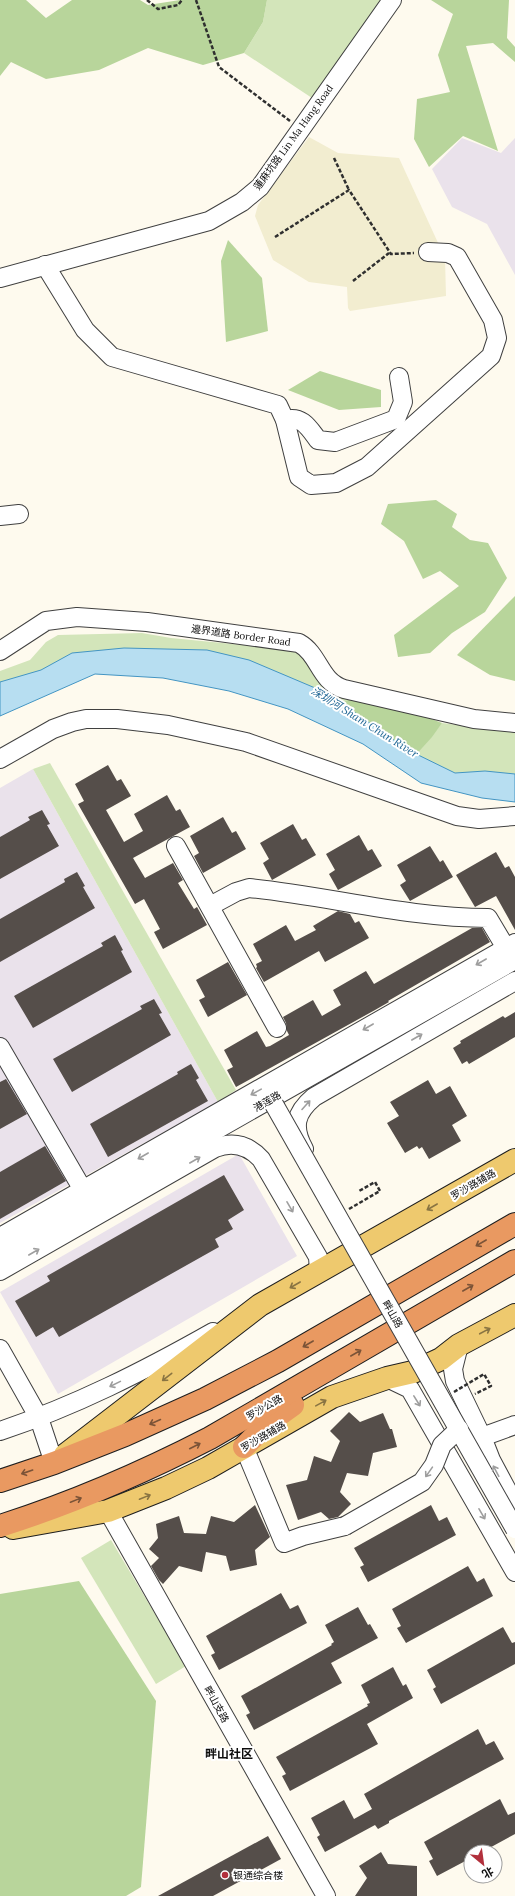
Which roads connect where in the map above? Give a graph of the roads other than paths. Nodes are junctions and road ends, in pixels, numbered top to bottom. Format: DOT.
graph roads {
  1 [pos="392,0"];
  2 [pos="428,252"];
  3 [pos="45,265"];
  4 [pos="0,278"];
  5 [pos="400,377"];
  6 [pos="285,420"];
  7 [pos="20,514"];
  8 [pos="0,516"];
  9 [pos="0,651"];
  10 [pos="515,722"];
  11 [pos="0,758"];
  12 [pos="515,816"];
  13 [pos="176,846"];
  14 [pos="210,906"];
  15 [pos="512,950"];
  16 [pos="515,981"];
  17 [pos="277,1028"];
  18 [pos="0,1046"];
  19 [pos="271,1099"];
  20 [pos="515,1160"];
  21 [pos="83,1190"];
  22 [pos="515,1224"];
  23 [pos="0,1237"];
  24 [pos="368,1243"];
  25 [pos="0,1254"];
  26 [pos="515,1261"];
  27 [pos="0,1271"];
  28 [pos="319,1271"];
  29 [pos="260,1305"];
  30 [pos="515,1315"];
  31 [pos="459,1345"];
  32 [pos="0,1349"];
  33 [pos="336,1364"];
  34 [pos="388,1378"];
  35 [pos="39,1418"];
  36 [pos="515,1425"];
  37 [pos="459,1430"];
  38 [pos="0,1431"];
  39 [pos="482,1437"];
  40 [pos="244,1447"];
  41 [pos="54,1463"];
  42 [pos="0,1481"];
  43 [pos="515,1505"];
  44 [pos="108,1511"];
  45 [pos="0,1526"];
  46 [pos="0,1529"];
  47 [pos="515,1529"];
  48 [pos="515,1572"];
  49 [pos="326,1896"];
  1 -- 3 [label="street, 蓮麻坑路 Lin Ma Hang Road"];
  2 -- 6 [label="street"];
  3 -- 4 [label="street, 蓮麻坑路 Lin Ma Hang Road"];
  3 -- 6 [label="street"];
  5 -- 6 [label="street"];
  7 -- 8 [label="street"];
  9 -- 10 [label="street, 邊界道路 Border Road"];
  11 -- 12 [label="street"];
  13 -- 14 [label="street"];
  14 -- 15 [label="street"];
  14 -- 17 [label="street"];
  15 -- 19 [label="street, 港莲路"];
  15 -- 21 [label="street, one-way"];
  24 -- 16 [label="street, one-way"];
  18 -- 21 [label="street"];
  19 -- 25 [label="street, 港莲路"];
  19 -- 37 [label="street, 畔山路, bridge"];
  20 -- 24 [label="main road, 罗沙路辅路, one-way"];
  21 -- 23 [label="street"];
  22 -- 41 [label="highway, one-way"];
  24 -- 28 [label="main road, 罗沙路辅路"];
  33 -- 26 [label="highway, 罗沙公路, one-way"];
  27 -- 28 [label="street, one-way"];
  28 -- 29 [label="main road, 罗沙路辅路, one-way"];
  29 -- 35 [label="street, one-way"];
  29 -- 41 [label="main road, 罗沙路辅路, one-way"];
  31 -- 30 [label="main road, 罗沙路辅路, one-way"];
  31 -- 34 [label="main road, 罗沙路辅路"];
  31 -- 39 [label="street"];
  32 -- 35 [label="street"];
  33 -- 40 [label="highway"];
  45 -- 33 [label="highway, 罗沙公路, one-way"];
  40 -- 34 [label="main road, 罗沙路辅路, one-way"];
  34 -- 48 [label="street, one-way"];
  35 -- 38 [label="street"];
  35 -- 41 [label="street"];
  36 -- 39 [label="street"];
  37 -- 40 [label="street, one-way, bridge"];
  37 -- 47 [label="street, 畔山路, bridge"];
  43 -- 39 [label="street, one-way"];
  44 -- 40 [label="main road, 罗沙路辅路, one-way"];
  41 -- 42 [label="highway, one-way"];
  44 -- 46 [label="main road, 罗沙路辅路"];
  44 -- 49 [label="street, 畔山支路"];
}
